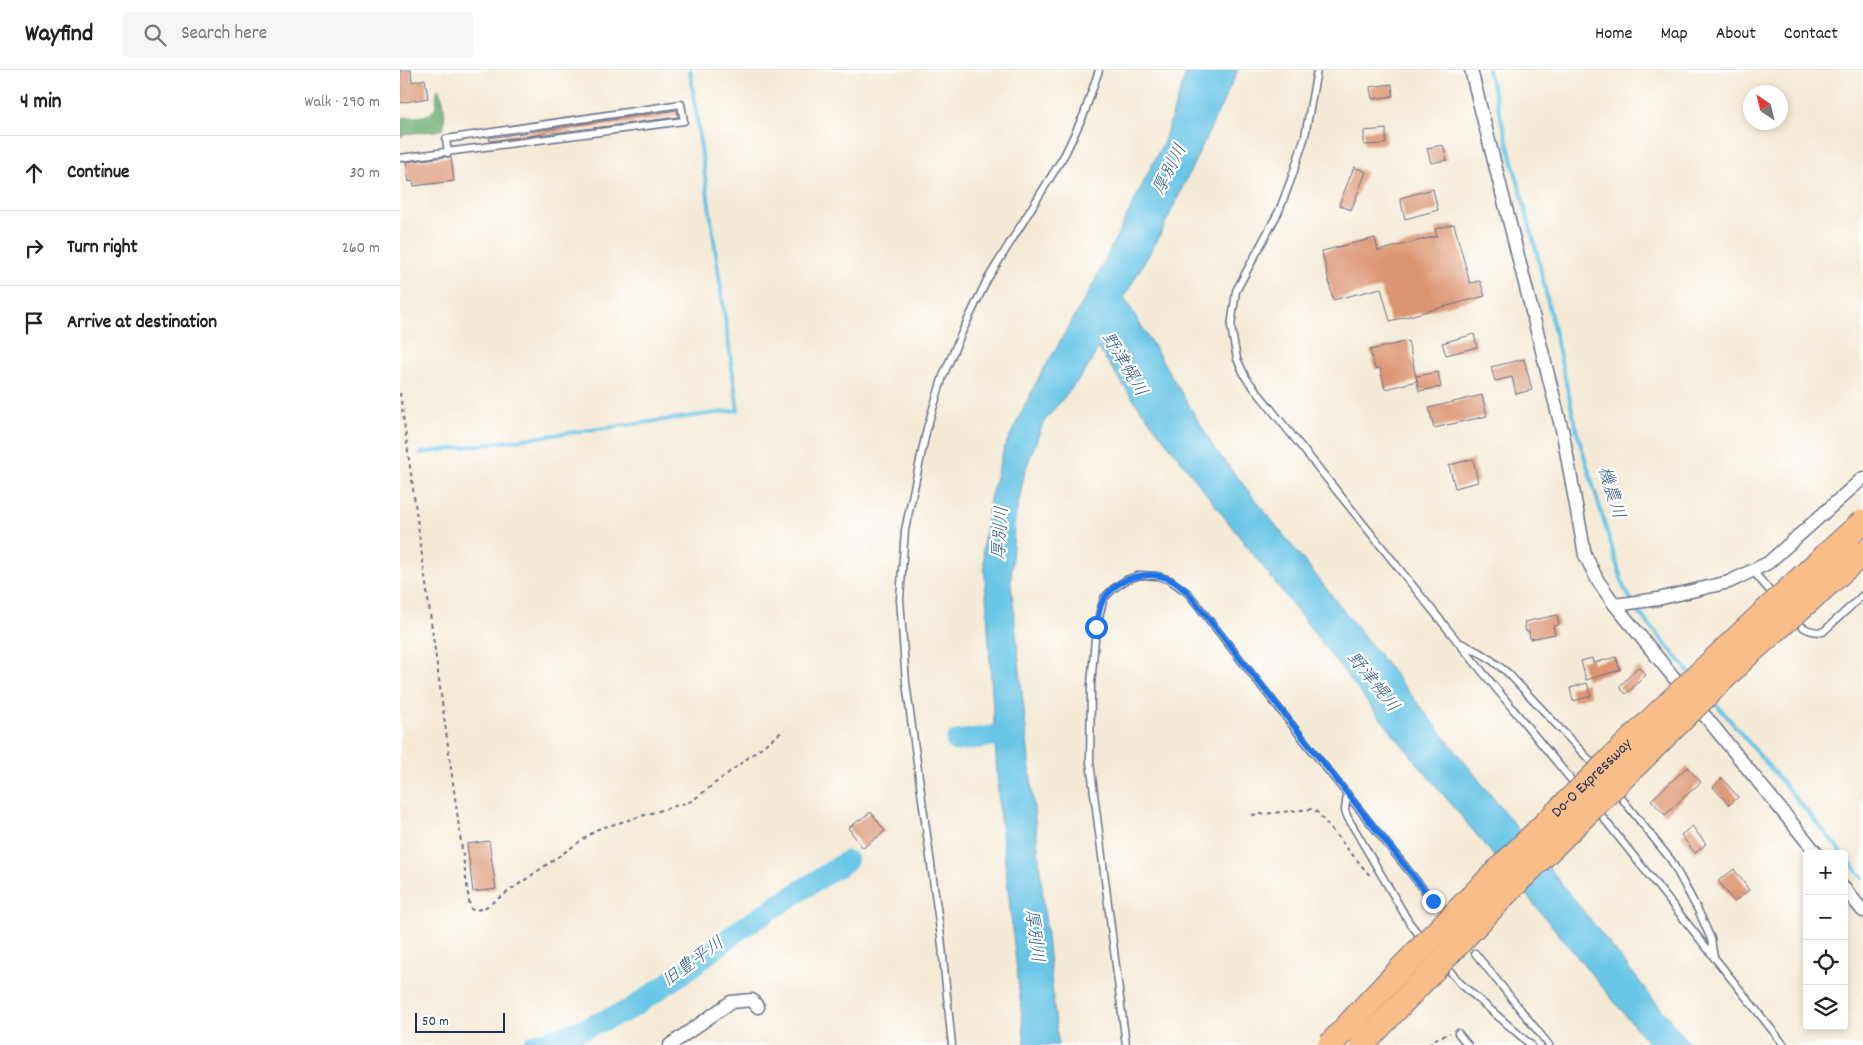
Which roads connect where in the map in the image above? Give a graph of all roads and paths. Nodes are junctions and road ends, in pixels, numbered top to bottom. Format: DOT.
graph roads {
  1 [pos="1099,70"];
  2 [pos="1317,70"];
  3 [pos="1471,70"];
  4 [pos="448,152"];
  5 [pos="400,158"];
  6 [pos="400,393"];
  7 [pos="1863,478"];
  8 [pos="1863,522"];
  9 [pos="1863,553"];
  10 [pos="1752,571"];
  11 [pos="1863,595"];
  12 [pos="1620,604"];
  13 [pos="1458,642"];
  14 [pos="784,730"];
  15 [pos="1603,776"];
  16 [pos="1609,783"];
  17 [pos="1347,793"];
  18 [pos="1252,815"];
  19 [pos="1814,850"];
  20 [pos="1373,880"];
  21 [pos="1848,893"];
  22 [pos="1433,901"];
  23 [pos="1863,911"];
  24 [pos="1475,953"];
  25 [pos="1714,958"];
  26 [pos="758,1007"];
  27 [pos="1458,1033"];
  28 [pos="670,1045"];
  29 [pos="952,1045"];
  30 [pos="1126,1045"];
  31 [pos="1330,1045"];
  32 [pos="1362,1045"];
  33 [pos="1429,1045"];
  34 [pos="1468,1045"];
  35 [pos="1531,1045"];
  36 [pos="1549,1045"];
  37 [pos="1784,1045"];
  1 -- 29 [label="lane"];
  2 -- 13 [label="lane"];
  3 -- 12 [label="street"];
  4 -- 4 [label="lane"];
  4 -- 5 [label="lane"];
  6 -- 14 [label="path"];
  7 -- 10 [label="street"];
  8 -- 31 [label="highway, Do-O Expressway, bridge"];
  9 -- 32 [label="highway, Do-O Expressway, bridge"];
  10 -- 11 [label="lane"];
  10 -- 12 [label="street"];
  12 -- 19 [label="street"];
  13 -- 15 [label="lane"];
  13 -- 25 [label="lane"];
  16 -- 25 [label="lane"];
  17 -- 22 [label="lane"];
  17 -- 30 [label="lane"];
  17 -- 35 [label="lane"];
  18 -- 20 [label="path"];
  21 -- 23 [label="street"];
  24 -- 36 [label="lane"];
  25 -- 37 [label="lane"];
  26 -- 28 [label="street"];
  27 -- 33 [label="path"];
  27 -- 34 [label="lane"];
}
